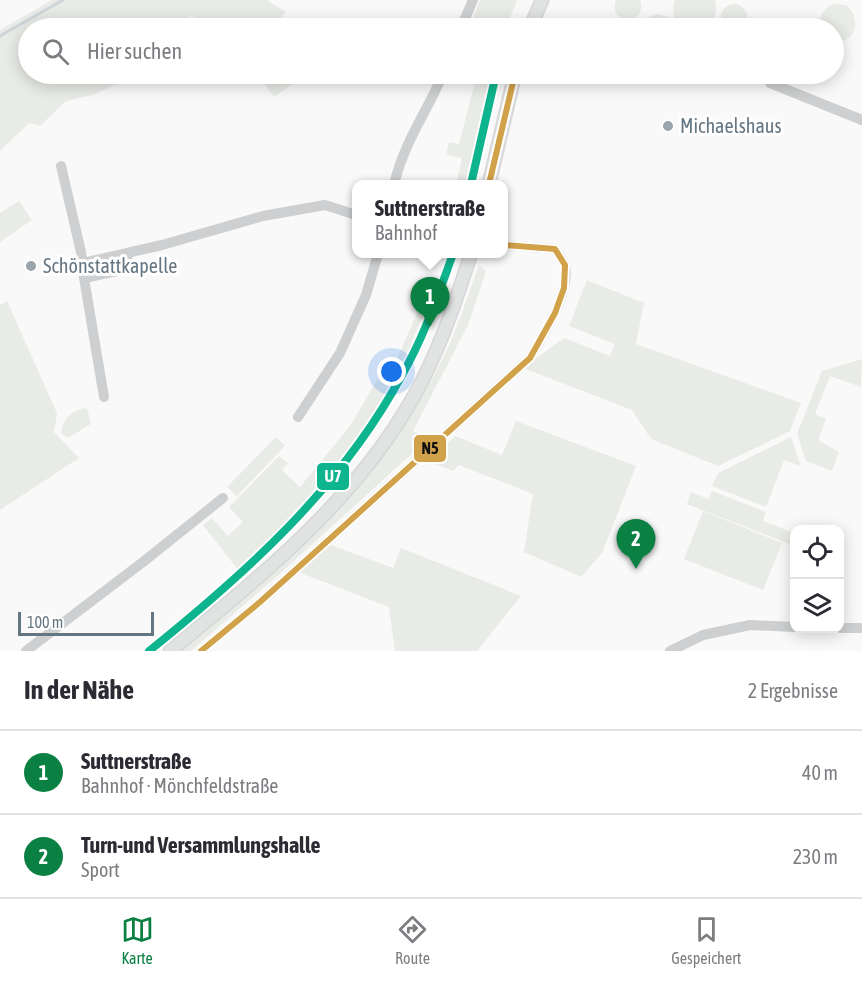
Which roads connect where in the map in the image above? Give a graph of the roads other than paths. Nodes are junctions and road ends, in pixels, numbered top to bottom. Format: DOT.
graph roads {
  1 [pos="473,0"];
  2 [pos="542,0"];
  3 [pos="465,18"];
  4 [pos="534,18"];
  5 [pos="439,84"];
  6 [pos="513,84"];
  7 [pos="772,84"];
  8 [pos="862,120"];
  9 [pos="61,166"];
  10 [pos="395,180"];
  11 [pos="490,180"];
  12 [pos="352,213"];
  13 [pos="508,245"];
  14 [pos="129,253"];
  15 [pos="377,258"];
  16 [pos="470,258"];
  17 [pos="83,262"];
  18 [pos="84,278"];
  19 [pos="104,397"];
  20 [pos="298,417"];
  21 [pos="223,498"];
  22 [pos="790,627"];
  23 [pos="844,628"];
  24 [pos="862,628"];
  25 [pos="26,651"];
  26 [pos="170,651"];
  27 [pos="201,651"];
  28 [pos="670,651"];
  1 -- 3 [label="street"];
  2 -- 4 [label="main road"];
  5 -- 10 [label="street"];
  6 -- 11 [label="main road"];
  7 -- 8 [label="street"];
  9 -- 17 [label="street"];
  12 -- 14 [label="street"];
  13 -- 27 [label="street"];
  14 -- 17 [label="street"];
  14 -- 18 [label="street"];
  15 -- 20 [label="street"];
  16 -- 26 [label="main road"];
  17 -- 18 [label="street"];
  18 -- 19 [label="street"];
  21 -- 25 [label="street"];
  22 -- 28 [label="street"];
  23 -- 24 [label="street"];
}
